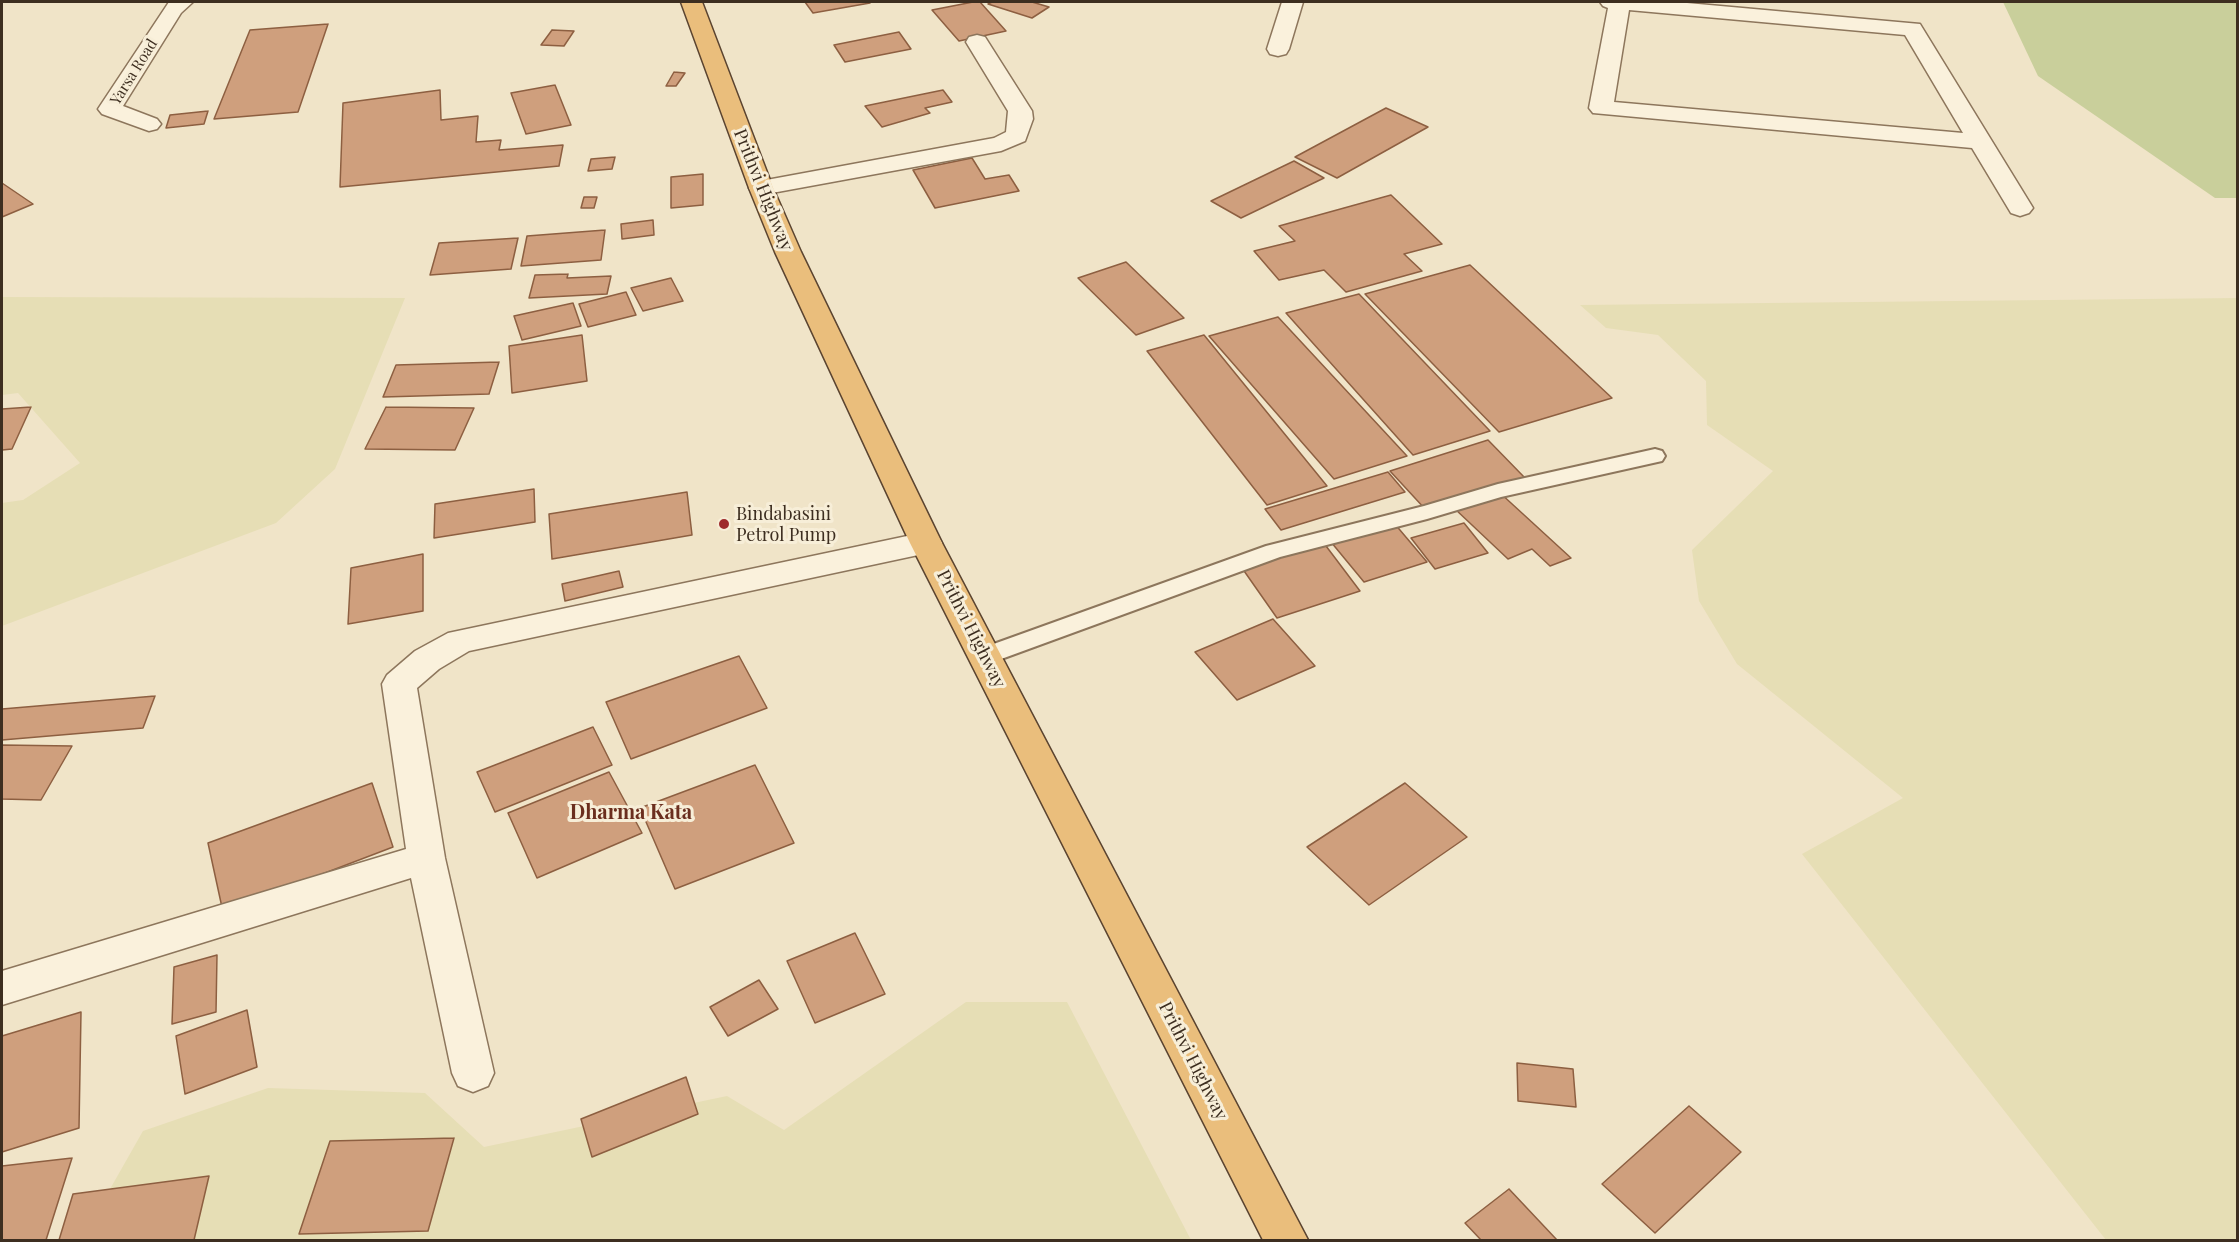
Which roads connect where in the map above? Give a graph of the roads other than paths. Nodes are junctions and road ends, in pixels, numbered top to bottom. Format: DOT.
graph roads {
  1 [pos="182,2"];
  2 [pos="691,2"];
  3 [pos="1292,2"];
  4 [pos="1615,2"];
  5 [pos="1852,2"];
  6 [pos="1860,24"];
  7 [pos="977,42"];
  8 [pos="1278,50"];
  9 [pos="149,124"];
  10 [pos="1980,142"];
  11 [pos="761,188"];
  12 [pos="2020,208"];
  13 [pos="1654,456"];
  14 [pos="927,543"];
  15 [pos="985,656"];
  16 [pos="426,858"];
  17 [pos="2,988"];
  18 [pos="473,1073"];
  19 [pos="1286,1240"];
  1 -- 9 [label="street, Yarsa Road"];
  2 -- 11 [label="highway, Prithvi Highway"];
  3 -- 8 [label="street"];
  4 -- 6 [label="street"];
  4 -- 10 [label="street"];
  5 -- 6 [label="street"];
  6 -- 10 [label="street"];
  7 -- 11 [label="street"];
  10 -- 12 [label="street"];
  11 -- 14 [label="highway, Prithvi Highway"];
  13 -- 15 [label="lane"];
  14 -- 15 [label="highway, Prithvi Highway"];
  14 -- 16 [label="street"];
  15 -- 19 [label="highway, Prithvi Highway"];
  16 -- 17 [label="street"];
  16 -- 18 [label="street"];
}
